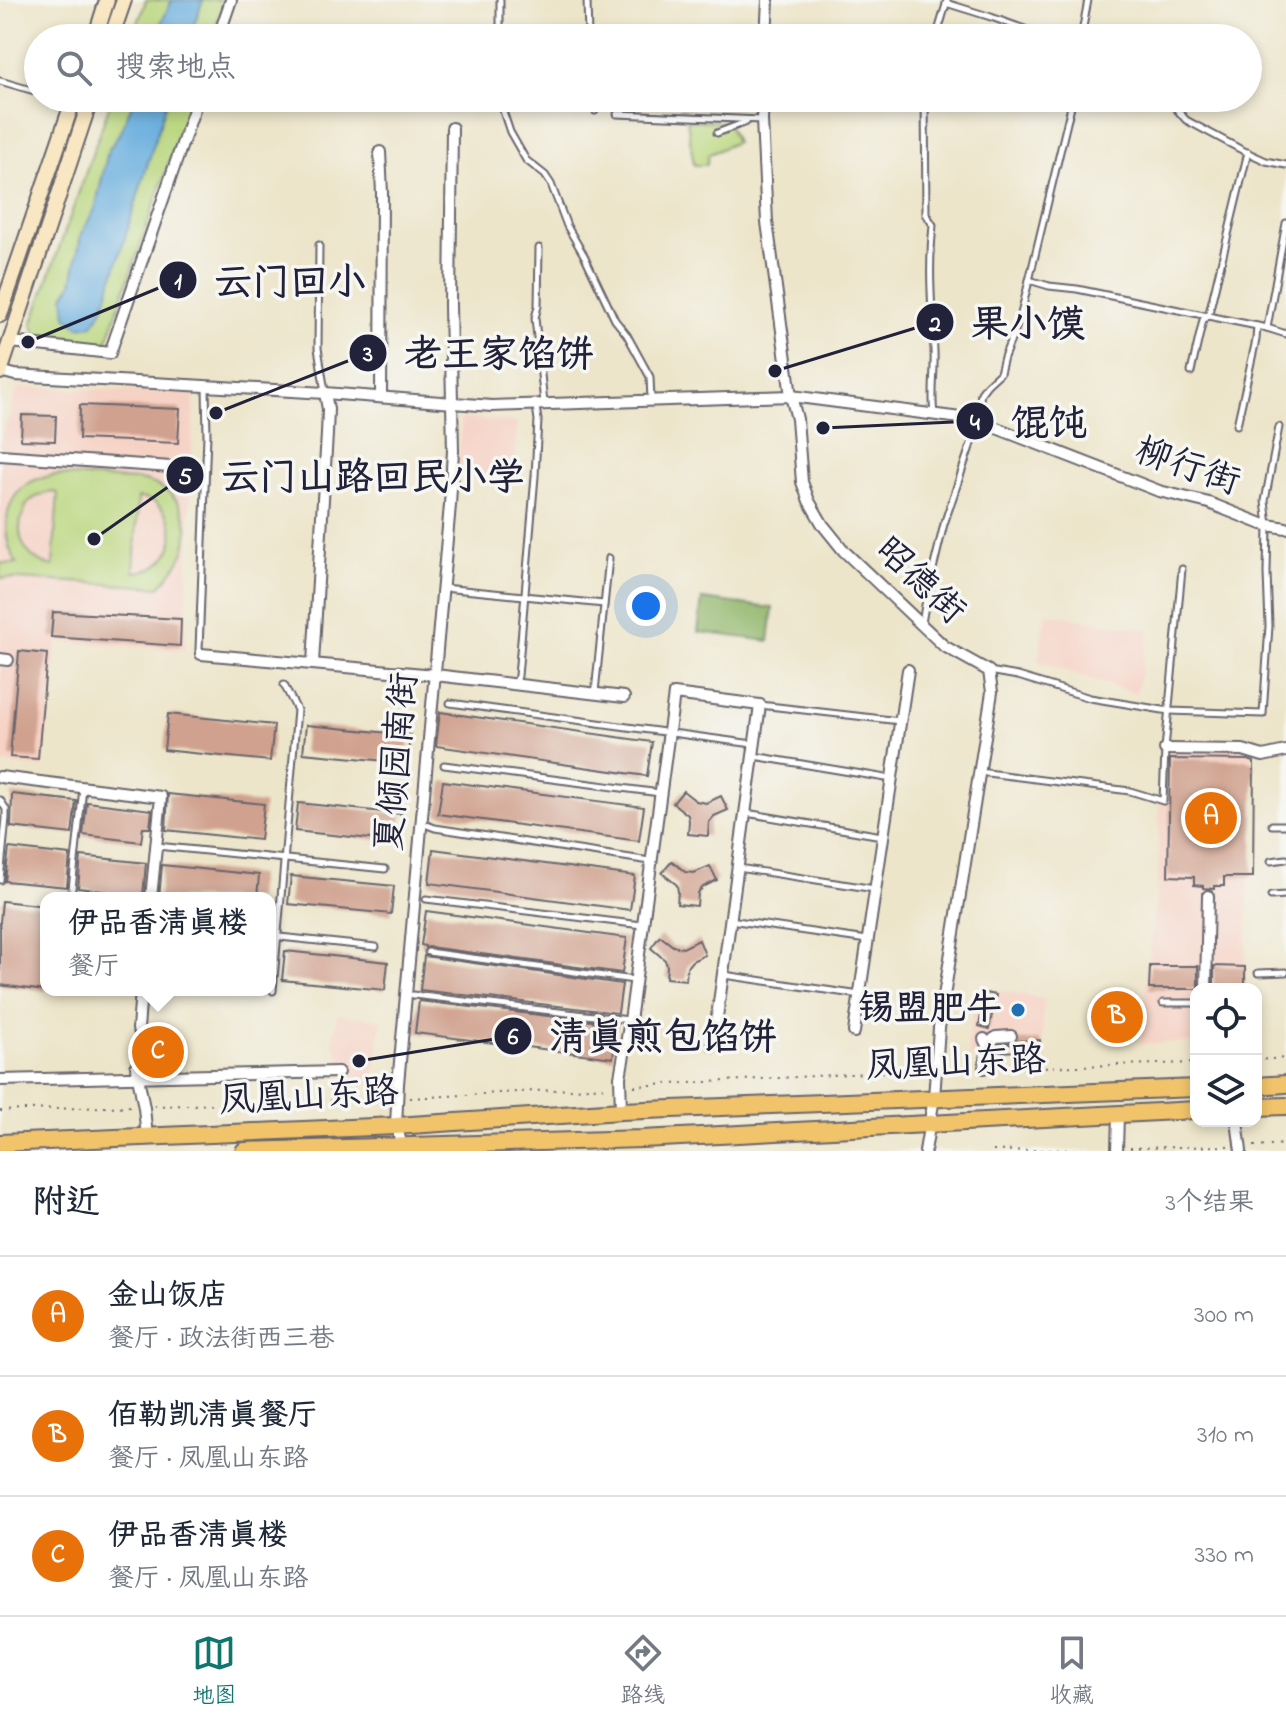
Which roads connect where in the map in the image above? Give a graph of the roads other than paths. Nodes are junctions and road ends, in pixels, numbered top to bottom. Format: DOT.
graph roads {
  1 [pos="107,0"];
  2 [pos="124,0"];
  3 [pos="231,0"];
  4 [pos="500,0"];
  5 [pos="587,0"];
  6 [pos="768,0"];
  7 [pos="1088,0"];
  8 [pos="946,2"];
  9 [pos="99,24"];
  10 [pos="116,24"];
  11 [pos="223,24"];
  12 [pos="500,24"];
  13 [pos="588,24"];
  14 [pos="767,24"];
  15 [pos="940,24"];
  16 [pos="1010,24"];
  17 [pos="1084,24"];
  18 [pos="0,81"];
  19 [pos="24,88"];
  20 [pos="70,112"];
  21 [pos="86,112"];
  22 [pos="193,112"];
  23 [pos="503,112"];
  24 [pos="759,112"];
  25 [pos="925,112"];
  26 [pos="1070,112"];
  27 [pos="1179,112"];
  28 [pos="617,114"];
  29 [pos="757,120"];
  30 [pos="452,128"];
  31 [pos="717,133"];
  32 [pos="380,152"];
  33 [pos="1248,152"];
  34 [pos="1286,165"];
  35 [pos="1286,223"];
  36 [pos="319,245"];
  37 [pos="539,248"];
  38 [pos="1029,280"];
  39 [pos="1,309"];
  40 [pos="1208,316"];
  41 [pos="1257,326"];
  42 [pos="1267,328"];
  43 [pos="1286,334"];
  44 [pos="11,342"];
  45 [pos="0,372"];
  46 [pos="1191,372"];
  47 [pos="206,386"];
  48 [pos="325,393"];
  49 [pos="791,396"];
  50 [pos="381,397"];
  51 [pos="651,401"];
  52 [pos="451,402"];
  53 [pos="540,405"];
  54 [pos="935,415"];
  55 [pos="976,420"];
  56 [pos="1237,425"];
  57 [pos="1279,427"];
  58 [pos="0,455"];
  59 [pos="171,467"];
  60 [pos="1268,525"];
  61 [pos="1286,528"];
  62 [pos="609,558"];
  63 [pos="1182,569"];
  64 [pos="443,588"];
  65 [pos="525,596"];
  66 [pos="604,604"];
  67 [pos="922,625"];
  68 [pos="201,654"];
  69 [pos="313,663"];
  70 [pos="908,670"];
  71 [pos="989,671"];
  72 [pos="435,675"];
  73 [pos="516,684"];
  74 [pos="284,685"];
  75 [pos="595,693"];
  76 [pos="624,697"];
  77 [pos="450,703"];
  78 [pos="760,705"];
  79 [pos="1169,711"];
  80 [pos="901,722"];
  81 [pos="669,732"];
  82 [pos="1165,749"];
  83 [pos="754,750"];
  84 [pos="1286,751"];
  85 [pos="444,765"];
  86 [pos="979,772"];
  87 [pos="0,777"];
  88 [pos="892,779"];
  89 [pos="83,787"];
  90 [pos="661,794"];
  91 [pos="0,800"];
  92 [pos="745,813"];
  93 [pos="427,825"];
  94 [pos="1272,825"];
  95 [pos="1286,825"];
  96 [pos="883,837"];
  97 [pos="156,846"];
  98 [pos="284,859"];
  99 [pos="1286,859"];
  100 [pos="651,861"];
  101 [pos="1271,861"];
  102 [pos="737,868"];
  103 [pos="385,869"];
  104 [pos="0,880"];
  105 [pos="876,889"];
  106 [pos="72,892"];
  107 [pos="152,892"];
  108 [pos="1286,895"];
  109 [pos="1208,896"];
  110 [pos="1271,896"];
  111 [pos="426,899"];
  112 [pos="276,915"];
  113 [pos="730,920"];
  114 [pos="643,925"];
  115 [pos="276,936"];
  116 [pos="868,940"];
  117 [pos="376,947"];
  118 [pos="428,952"];
  119 [pos="1286,972"];
  120 [pos="1258,973"];
  121 [pos="723,974"];
  122 [pos="635,980"];
  123 [pos="1206,983"];
  124 [pos="413,995"];
  125 [pos="860,995"];
  126 [pos="141,996"];
  127 [pos="1163,1003"];
  128 [pos="1190,1003"];
  129 [pos="630,1021"];
  130 [pos="138,1029"];
  131 [pos="854,1032"];
  132 [pos="1011,1036"];
  133 [pos="713,1046"];
  134 [pos="984,1068"];
  135 [pos="136,1072"];
  136 [pos="338,1072"];
  137 [pos="0,1080"];
  138 [pos="1286,1084"];
  139 [pos="1262,1086"];
  140 [pos="1190,1088"];
  141 [pos="934,1098"];
  142 [pos="1286,1106"];
  143 [pos="1262,1107"];
  144 [pos="1190,1110"];
  145 [pos="621,1111"];
  146 [pos="1118,1114"];
  147 [pos="930,1123"];
  148 [pos="396,1126"];
  149 [pos="1238,1127"];
  150 [pos="147,1137"];
  151 [pos="0,1143"];
  152 [pos="403,1148"];
  153 [pos="1241,1149"];
  154 [pos="1117,1150"];
  155 [pos="244,1151"];
  156 [pos="253,1151"];
  157 [pos="925,1151"];
  1 -- 9 [label="main road"];
  2 -- 10 [label="main road"];
  3 -- 11 [label="street"];
  4 -- 12 [label="lane"];
  5 -- 13 [label="lane"];
  6 -- 14 [label="street"];
  7 -- 17 [label="lane"];
  8 -- 15 [label="lane"];
  8 -- 16 [label="lane"];
  18 -- 19 [label="lane"];
  20 -- 39 [label="main road"];
  21 -- 44 [label="main road"];
  22 -- 44 [label="street"];
  23 -- 51 [label="lane"];
  24 -- 29 [label="street, 昭德街"];
  25 -- 54 [label="lane"];
  26 -- 38 [label="lane"];
  27 -- 33 [label="lane"];
  28 -- 29 [label="lane"];
  29 -- 31 [label="lane"];
  29 -- 49 [label="street, 昭德街"];
  30 -- 52 [label="street, 夏倾园南街"];
  32 -- 50 [label="street"];
  33 -- 34 [label="lane"];
  33 -- 40 [label="lane"];
  35 -- 42 [label="lane"];
  36 -- 48 [label="lane"];
  37 -- 53 [label="lane"];
  38 -- 40 [label="lane"];
  38 -- 55 [label="lane"];
  40 -- 41 [label="lane"];
  40 -- 46 [label="lane"];
  41 -- 42 [label="lane"];
  41 -- 56 [label="lane"];
  42 -- 43 [label="lane"];
  44 -- 45 [label="main road"];
  45 -- 47 [label="street, 柳行街"];
  47 -- 48 [label="street, 柳行街"];
  47 -- 68 [label="lane"];
  48 -- 50 [label="street, 柳行街"];
  48 -- 69 [label="street"];
  49 -- 51 [label="street, 柳行街"];
  49 -- 54 [label="street, 柳行街"];
  49 -- 67 [label="street, 昭德街"];
  50 -- 52 [label="street, 柳行街"];
  51 -- 53 [label="street, 柳行街"];
  52 -- 53 [label="street, 柳行街"];
  52 -- 64 [label="street, 夏倾园南街"];
  53 -- 65 [label="lane"];
  54 -- 55 [label="street, 柳行街"];
  55 -- 60 [label="street, 柳行街"];
  55 -- 67 [label="lane"];
  57 -- 60 [label="lane"];
  58 -- 59 [label="street"];
  60 -- 61 [label="street, 柳行街"];
  60 -- 79 [label="lane"];
  62 -- 66 [label="lane"];
  63 -- 79 [label="lane"];
  64 -- 65 [label="lane"];
  64 -- 72 [label="street, 夏倾园南街"];
  65 -- 66 [label="lane"];
  65 -- 73 [label="lane"];
  66 -- 75 [label="lane"];
  67 -- 71 [label="street, 昭德街"];
  68 -- 69 [label="street"];
  69 -- 72 [label="street"];
  70 -- 80 [label="street"];
  71 -- 79 [label="lane"];
  71 -- 86 [label="street"];
  72 -- 73 [label="street"];
  72 -- 148 [label="street, 夏倾园南街"];
  73 -- 75 [label="street"];
  74 -- 98 [label="lane"];
  75 -- 76 [label="street"];
  77 -- 81 [label="lane"];
  78 -- 80 [label="lane"];
  78 -- 81 [label="street"];
  78 -- 83 [label="street"];
  79 -- 82 [label="lane"];
  80 -- 88 [label="street"];
  81 -- 83 [label="lane"];
  81 -- 90 [label="street"];
  82 -- 84 [label="street"];
  82 -- 86 [label="lane"];
  83 -- 88 [label="lane"];
  83 -- 92 [label="street"];
  85 -- 90 [label="lane"];
  86 -- 141 [label="street"];
  87 -- 89 [label="street"];
  88 -- 96 [label="street"];
  89 -- 97 [label="street"];
  89 -- 106 [label="lane"];
  90 -- 100 [label="street"];
  91 -- 104 [label="lane"];
  92 -- 96 [label="lane"];
  92 -- 102 [label="street"];
  93 -- 100 [label="lane"];
  94 -- 95 [label="lane"];
  96 -- 105 [label="street"];
  97 -- 98 [label="lane"];
  97 -- 107 [label="street"];
  98 -- 103 [label="lane"];
  98 -- 112 [label="lane"];
  99 -- 101 [label="lane"];
  100 -- 114 [label="street"];
  102 -- 105 [label="lane"];
  102 -- 113 [label="street"];
  105 -- 116 [label="street"];
  108 -- 110 [label="lane"];
  109 -- 123 [label="street"];
  111 -- 114 [label="lane"];
  113 -- 116 [label="lane"];
  113 -- 121 [label="street"];
  114 -- 122 [label="street"];
  115 -- 117 [label="lane"];
  116 -- 125 [label="street"];
  118 -- 122 [label="lane"];
  119 -- 120 [label="lane"];
  121 -- 125 [label="lane"];
  121 -- 133 [label="street"];
  122 -- 129 [label="street"];
  124 -- 129 [label="lane"];
  125 -- 131 [label="street"];
  126 -- 130 [label="street"];
  127 -- 128 [label="lane"];
  129 -- 145 [label="street"];
  132 -- 134 [label="street"];
  135 -- 136 [label="street"];
  135 -- 137 [label="street"];
  135 -- 150 [label="street"];
  138 -- 139 [label="main road"];
  140 -- 141 [label="main road, 凤凰山东路"];
  141 -- 145 [label="main road, 凤凰山东路"];
  141 -- 147 [label="street"];
  142 -- 143 [label="main road"];
  144 -- 146 [label="main road, 凤凰山东路"];
  145 -- 148 [label="main road, 凤凰山东路"];
  146 -- 147 [label="main road, 凤凰山东路"];
  146 -- 154 [label="street"];
  147 -- 152 [label="main road, 凤凰山东路"];
  147 -- 157 [label="street"];
  148 -- 150 [label="main road, 凤凰山东路"];
  148 -- 152 [label="street, 夏倾园南街"];
  149 -- 153 [label="street"];
  150 -- 151 [label="main road, 凤凰山东路"];
  152 -- 156 [label="main road, 凤凰山东路"];
  155 -- 156 [label="main road, 凤凰山东路"];
}
